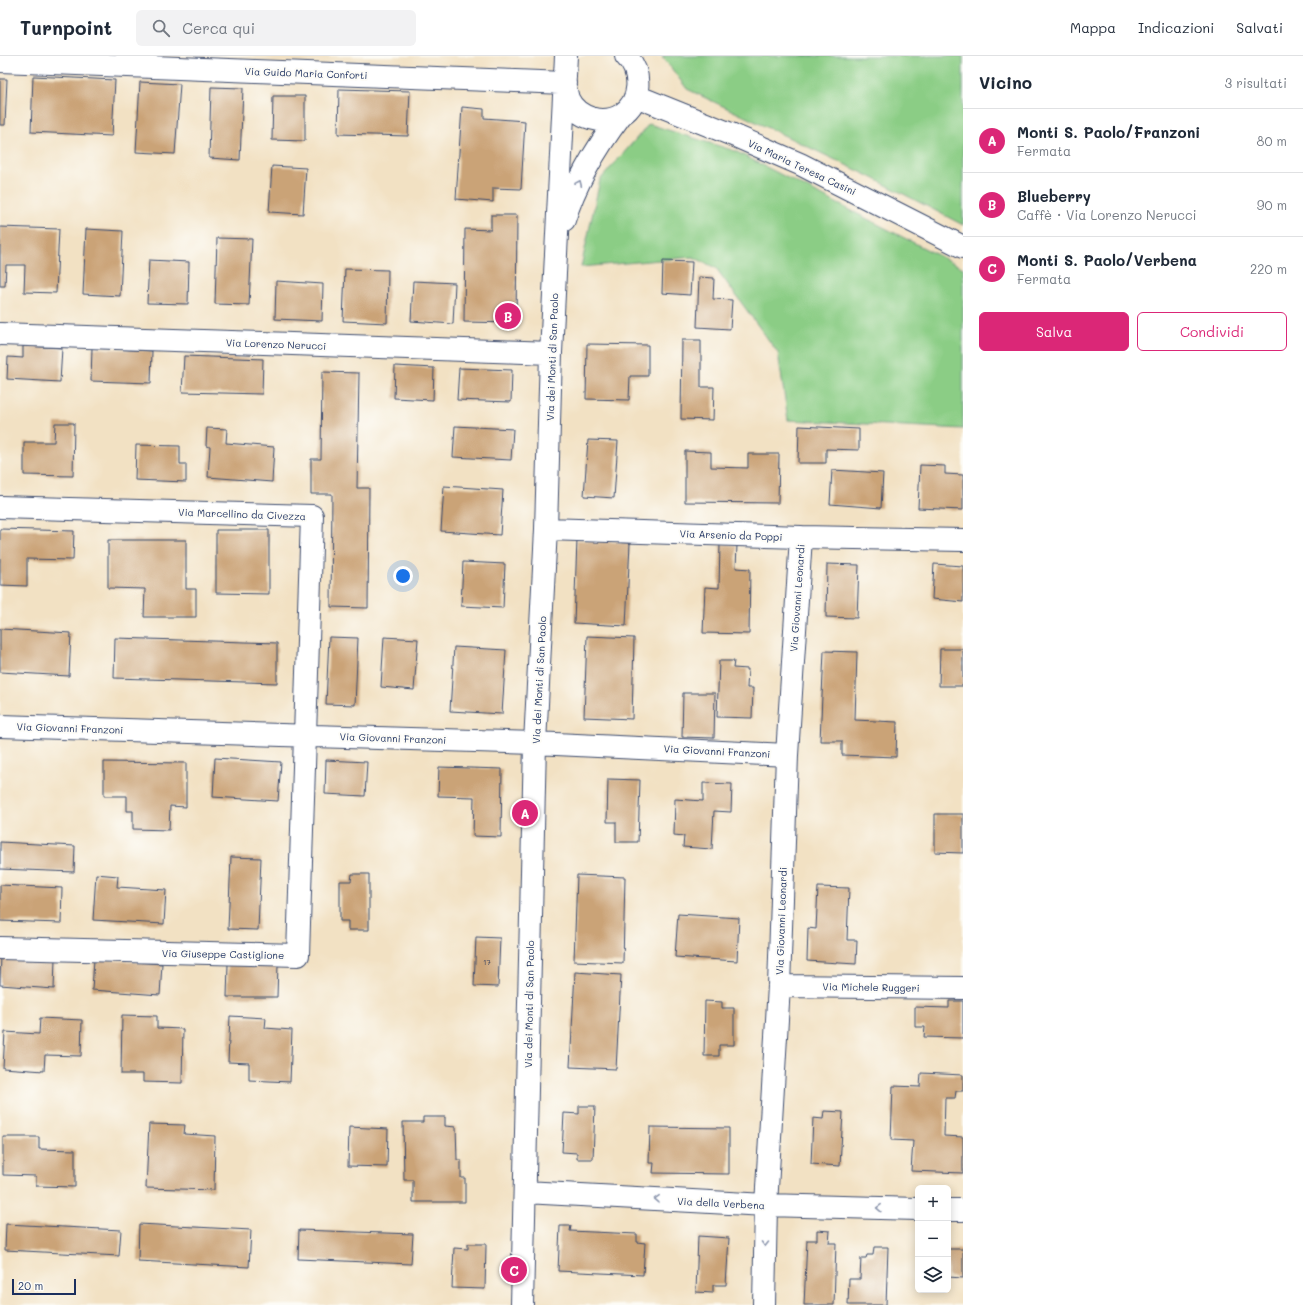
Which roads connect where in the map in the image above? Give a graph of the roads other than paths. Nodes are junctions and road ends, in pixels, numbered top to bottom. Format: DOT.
graph roads {
  1 [pos="577,56"];
  2 [pos="626,56"];
  3 [pos="0,61"];
  4 [pos="565,75"];
  5 [pos="636,96"];
  6 [pos="621,115"];
  7 [pos="557,246"];
  8 [pos="963,247"];
  9 [pos="0,334"];
  10 [pos="551,353"];
  11 [pos="0,507"];
  12 [pos="546,529"];
  13 [pos="801,537"];
  14 [pos="963,540"];
  15 [pos="0,726"];
  16 [pos="305,735"];
  17 [pos="535,743"];
  18 [pos="787,755"];
  19 [pos="0,948"];
  20 [pos="779,986"];
  21 [pos="963,988"];
  22 [pos="525,1192"];
  23 [pos="766,1205"];
  24 [pos="915,1209"];
  25 [pos="951,1210"];
  26 [pos="963,1210"];
  27 [pos="522,1305"];
  28 [pos="764,1305"];
  1 -- 4 [label="street"];
  2 -- 5 [label="street"];
  3 -- 4 [label="street, Via Guido Maria Conforti"];
  4 -- 6 [label="street"];
  4 -- 7 [label="street, Via dei Monti di San Paolo"];
  5 -- 6 [label="street"];
  5 -- 8 [label="street, Via Maria Teresa Casini"];
  7 -- 6 [label="street, one-way"];
  7 -- 10 [label="street, Via dei Monti di San Paolo"];
  9 -- 10 [label="street, Via Lorenzo Nerucci"];
  10 -- 12 [label="street, Via dei Monti di San Paolo"];
  11 -- 16 [label="street, Via Marcellino da Civezza"];
  12 -- 13 [label="street, Via Arsenio da Poppi"];
  12 -- 17 [label="street, Via dei Monti di San Paolo"];
  13 -- 14 [label="street, Via Arsenio da Poppi"];
  13 -- 18 [label="street, Via Giovanni Leonardi"];
  15 -- 16 [label="street, Via Giovanni Franzoni"];
  16 -- 17 [label="street, Via Giovanni Franzoni"];
  16 -- 19 [label="street, Via Giuseppe Castiglione"];
  17 -- 18 [label="street, Via Giovanni Franzoni"];
  17 -- 22 [label="street, Via dei Monti di San Paolo"];
  18 -- 20 [label="street, Via Giovanni Leonardi"];
  20 -- 21 [label="street, Via Michele Ruggeri"];
  20 -- 23 [label="street, Via Giovanni Leonardi"];
  23 -- 22 [label="street, Via della Verbena, one-way"];
  22 -- 27 [label="street, Via dei Monti di San Paolo"];
  24 -- 23 [label="street, Via della Verbena, one-way"];
  23 -- 28 [label="street, Via Giovanni Leonardi, one-way"];
  25 -- 26 [label="street"];
}
